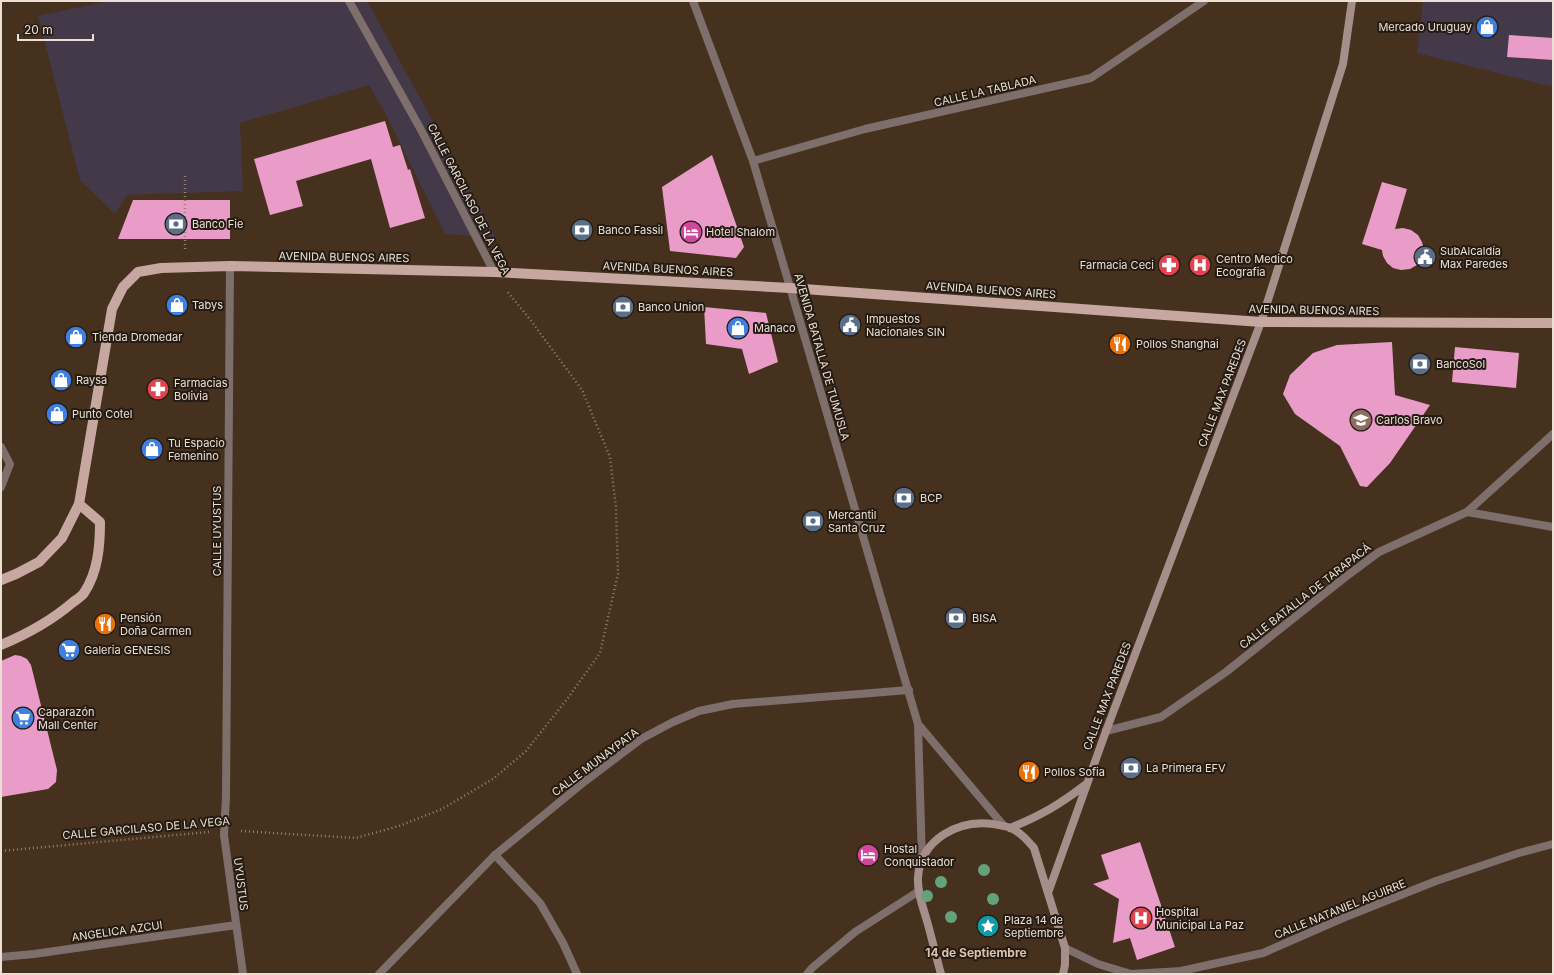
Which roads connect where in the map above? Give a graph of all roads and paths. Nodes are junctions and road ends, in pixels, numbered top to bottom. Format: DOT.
graph roads {
  1 [pos="349,1"];
  2 [pos="693,1"];
  3 [pos="1204,1"];
  4 [pos="1352,1"];
  5 [pos="752,161"];
  6 [pos="185,176"];
  7 [pos="230,266"];
  8 [pos="185,267"];
  9 [pos="494,272"];
  10 [pos="790,288"];
  11 [pos="1260,322"];
  12 [pos="1553,323"];
  13 [pos="1553,434"];
  14 [pos="1,446"];
  15 [pos="1,487"];
  16 [pos="79,504"];
  17 [pos="1467,512"];
  18 [pos="1553,527"];
  19 [pos="1,580"];
  20 [pos="1,645"];
  21 [pos="909,690"];
  22 [pos="918,724"];
  23 [pos="1106,731"];
  24 [pos="1086,785"];
  25 [pos="226,796"];
  26 [pos="1007,827"];
  27 [pos="215,831"];
  28 [pos="238,831"];
  29 [pos="1553,844"];
  30 [pos="1,852"];
  31 [pos="495,855"];
  32 [pos="922,862"];
  33 [pos="919,892"];
  34 [pos="1048,893"];
  35 [pos="236,925"];
  36 [pos="1065,948"];
  37 [pos="1,956"];
  38 [pos="243,974"];
  39 [pos="379,974"];
  40 [pos="577,974"];
  41 [pos="807,974"];
  42 [pos="941,974"];
  43 [pos="1063,974"];
  44 [pos="1131,974"];
  1 -- 9 [label="street, CALLE GARCILASO DE LA VEGA"];
  2 -- 5 [label="street, AVENIDA BATALLA DE TUMUSLA"];
  3 -- 5 [label="street, CALLE LA TABLADA"];
  4 -- 11 [label="main road, CALLE MAX PAREDES"];
  5 -- 10 [label="street, AVENIDA BATALLA DE TUMUSLA"];
  6 -- 8 [label="path"];
  7 -- 8 [label="main road, AVENIDA BUENOS AIRES"];
  7 -- 9 [label="main road, AVENIDA BUENOS AIRES"];
  7 -- 25 [label="street, CALLE UYUSTUS"];
  8 -- 16 [label="main road, AVENIDA BUENOS AIRES"];
  9 -- 10 [label="main road, AVENIDA BUENOS AIRES"];
  9 -- 28 [label="path, CALLE GARCILASO DE LA VEGA"];
  10 -- 11 [label="main road, AVENIDA BUENOS AIRES"];
  10 -- 21 [label="street, AVENIDA BATALLA DE TUMUSLA"];
  11 -- 12 [label="main road, AVENIDA BUENOS AIRES"];
  11 -- 23 [label="main road, CALLE MAX PAREDES"];
  13 -- 17 [label="street, CALLE BATALLA DE TARAPACÁ"];
  14 -- 15 [label="street"];
  16 -- 19 [label="main road, AVENIDA BUENOS AIRES"];
  16 -- 20 [label="main road"];
  17 -- 18 [label="street"];
  17 -- 23 [label="street, CALLE BATALLA DE TARAPACÁ"];
  21 -- 22 [label="street, AVENIDA BATALLA DE TUMUSLA"];
  21 -- 31 [label="street, CALLE MUNAYPATA"];
  22 -- 26 [label="street, AVENIDA BATALLA DE TUMUSLA"];
  22 -- 32 [label="street, AVENIDA BATALLA DE TUMUSLA"];
  23 -- 24 [label="main road, CALLE MAX PAREDES"];
  24 -- 26 [label="main road"];
  24 -- 34 [label="main road, CALLE MAX PAREDES"];
  25 -- 35 [label="street, UYUSTUS, bridge"];
  26 -- 32 [label="main road"];
  26 -- 34 [label="main road"];
  27 -- 30 [label="path, CALLE GARCILASO DE LA VEGA"];
  29 -- 44 [label="street, CALLE NATANIEL AGUIRRE"];
  31 -- 39 [label="street, CALLE MUNAYPATA"];
  31 -- 40 [label="street"];
  32 -- 33 [label="main road"];
  33 -- 41 [label="street"];
  33 -- 42 [label="main road"];
  34 -- 36 [label="main road"];
  35 -- 37 [label="street, ANGELICA AZCUI"];
  35 -- 38 [label="street, UYUSTUS"];
  36 -- 43 [label="main road"];
  36 -- 44 [label="street, CALLE NATANIEL AGUIRRE"];
}
